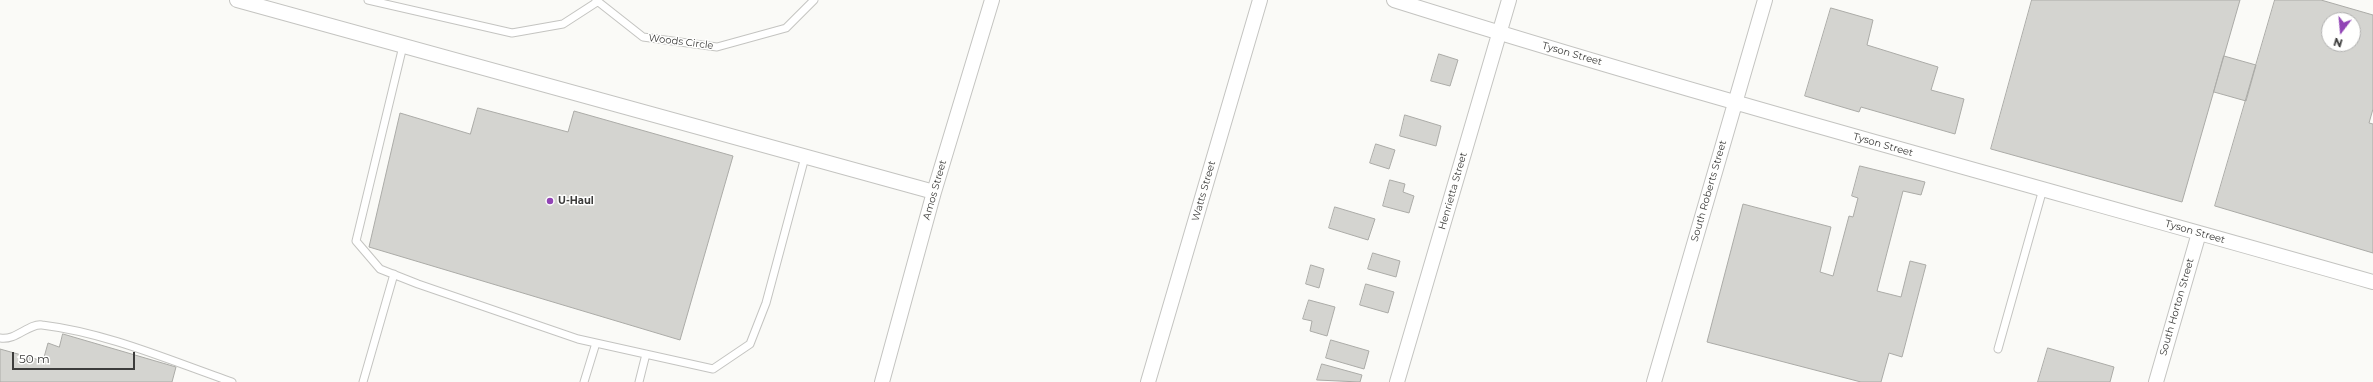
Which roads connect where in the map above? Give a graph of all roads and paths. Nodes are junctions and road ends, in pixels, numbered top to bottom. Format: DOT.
graph roads {
  1 [pos="238,0"];
  2 [pos="368,0"];
  3 [pos="814,0"];
  4 [pos="992,0"];
  5 [pos="1260,0"];
  6 [pos="1394,0"];
  7 [pos="1509,0"];
  8 [pos="1765,0"];
  9 [pos="596,1"];
  10 [pos="1500,33"];
  11 [pos="403,46"];
  12 [pos="1735,102"];
  13 [pos="805,157"];
  14 [pos="2043,189"];
  15 [pos="934,192"];
  16 [pos="2199,233"];
  17 [pos="394,274"];
  18 [pos="2373,282"];
  19 [pos="0,338"];
  20 [pos="596,343"];
  21 [pos="1998,349"];
  22 [pos="646,354"];
  23 [pos="232,382"];
  24 [pos="363,382"];
  25 [pos="584,382"];
  26 [pos="639,382"];
  27 [pos="882,382"];
  28 [pos="1148,382"];
  29 [pos="1397,382"];
  30 [pos="1654,382"];
  31 [pos="2156,382"];
  1 -- 11 [label="street"];
  2 -- 9 [label="lane"];
  3 -- 9 [label="lane, Woods Circle"];
  4 -- 15 [label="street, Amos Street"];
  5 -- 28 [label="street, Watts Street"];
  6 -- 10 [label="street, Tyson Street"];
  7 -- 10 [label="street, Henrietta Street"];
  8 -- 12 [label="street, South Roberts Street"];
  10 -- 12 [label="street, Tyson Street"];
  10 -- 29 [label="street, Henrietta Street"];
  11 -- 13 [label="street"];
  11 -- 17 [label="lane"];
  12 -- 14 [label="street, Tyson Street"];
  12 -- 30 [label="street, South Roberts Street"];
  13 -- 15 [label="street"];
  13 -- 22 [label="lane"];
  14 -- 16 [label="street, Tyson Street"];
  14 -- 21 [label="lane"];
  15 -- 27 [label="street, Amos Street"];
  16 -- 18 [label="street, Tyson Street"];
  16 -- 31 [label="street, South Horton Street"];
  17 -- 20 [label="lane"];
  17 -- 24 [label="lane"];
  19 -- 23 [label="lane"];
  20 -- 22 [label="lane"];
  20 -- 25 [label="lane"];
  22 -- 26 [label="lane"];
}
